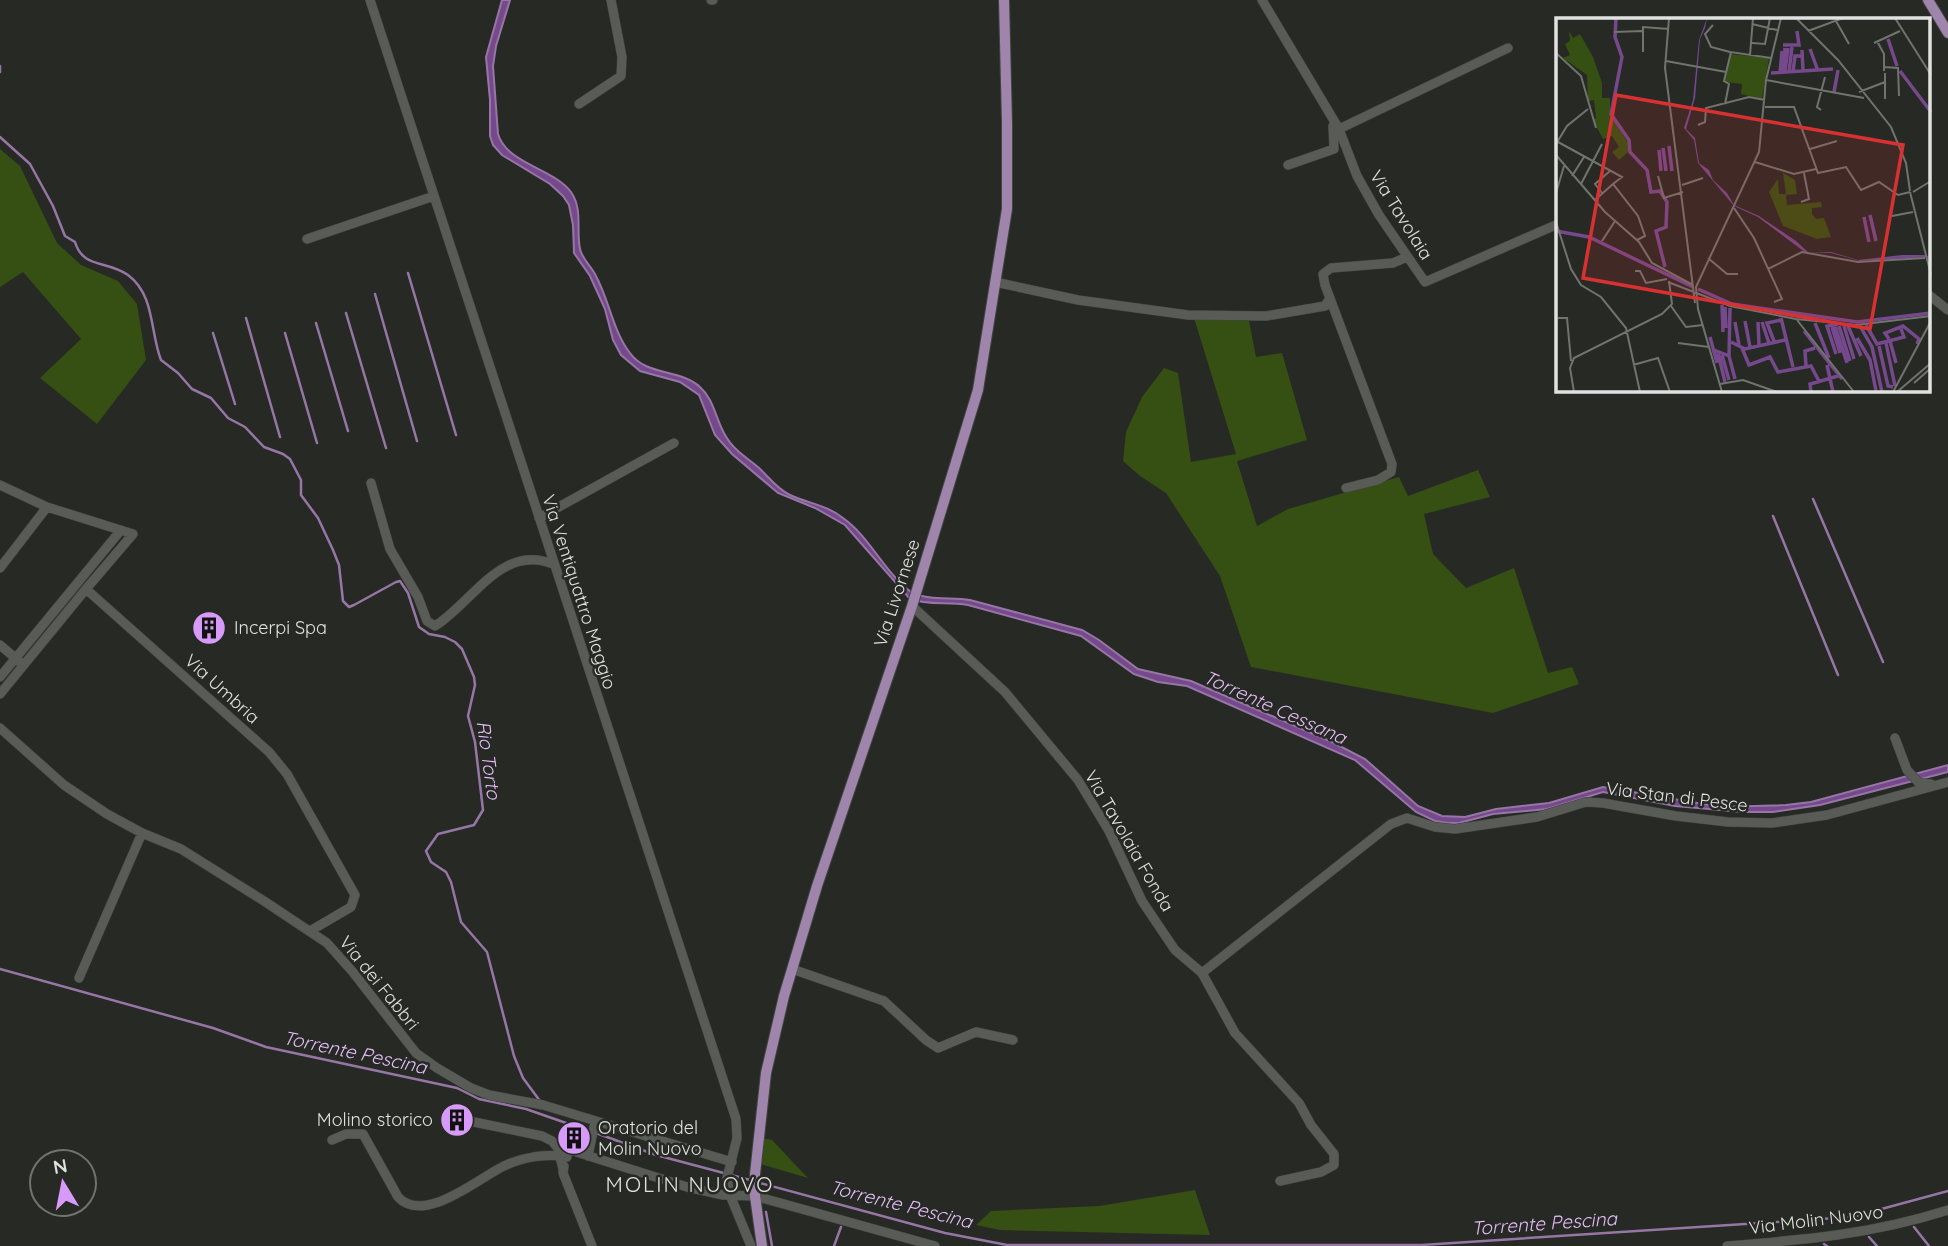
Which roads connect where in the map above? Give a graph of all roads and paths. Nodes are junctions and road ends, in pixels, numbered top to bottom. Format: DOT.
graph roads {
  1 [pos="370,0"];
  2 [pos="611,0"];
  3 [pos="1004,0"];
  4 [pos="1262,0"];
  5 [pos="1928,0"];
  6 [pos="1948,33"];
  7 [pos="1508,48"];
  8 [pos="579,104"];
  9 [pos="1331,116"];
  10 [pos="1339,129"];
  11 [pos="1288,164"];
  12 [pos="434,196"];
  13 [pos="1556,225"];
  14 [pos="307,239"];
  15 [pos="1408,257"];
  16 [pos="995,282"];
  17 [pos="1930,296"];
  18 [pos="1330,298"];
  19 [pos="1948,310"];
  20 [pos="674,443"];
  21 [pos="371,483"];
  22 [pos="0,485"];
  23 [pos="1346,488"];
  24 [pos="47,507"];
  25 [pos="539,518"];
  26 [pos="121,530"];
  27 [pos="553,564"];
  28 [pos="0,568"];
  29 [pos="86,589"];
  30 [pos="912,605"];
  31 [pos="0,645"];
  32 [pos="20,662"];
  33 [pos="0,677"];
  34 [pos="0,694"];
  35 [pos="0,728"];
  36 [pos="1895,738"];
  37 [pos="1945,783"];
  38 [pos="142,833"];
  39 [pos="310,931"];
  40 [pos="792,969"];
  41 [pos="1202,973"];
  42 [pos="79,978"];
  43 [pos="1013,1040"];
  44 [pos="474,1122"];
  45 [pos="594,1124"];
  46 [pos="332,1140"];
  47 [pos="564,1153"];
  48 [pos="588,1156"];
  49 [pos="731,1165"];
  50 [pos="1280,1181"];
  51 [pos="755,1191"];
  52 [pos="730,1195"];
  53 [pos="1948,1210"];
  54 [pos="592,1246"];
  55 [pos="751,1246"];
  56 [pos="762,1246"];
  57 [pos="935,1246"];
  58 [pos="1727,1246"];
  1 -- 12 [label="street, Via Ventiquattro Maggio"];
  2 -- 8 [label="street"];
  3 -- 16 [label="main road, Via Livornese"];
  4 -- 9 [label="street, Via Tavolaia"];
  5 -- 6 [label="main road"];
  7 -- 10 [label="street"];
  9 -- 10 [label="street, Via Tavolaia"];
  9 -- 11 [label="street"];
  10 -- 15 [label="street, Via Tavolaia"];
  12 -- 14 [label="street"];
  12 -- 25 [label="street, Via Ventiquattro Maggio"];
  13 -- 15 [label="street, Via Tavolaia"];
  15 -- 18 [label="street"];
  16 -- 18 [label="street"];
  16 -- 30 [label="main road, Via Livornese"];
  17 -- 19 [label="street"];
  18 -- 23 [label="street"];
  20 -- 25 [label="street"];
  21 -- 27 [label="street"];
  22 -- 24 [label="street"];
  24 -- 26 [label="street"];
  24 -- 28 [label="street"];
  25 -- 27 [label="street, Via Ventiquattro Maggio"];
  26 -- 29 [label="street"];
  26 -- 32 [label="street"];
  27 -- 49 [label="street, Via Ventiquattro Maggio"];
  29 -- 32 [label="street"];
  29 -- 39 [label="street, Via Umbria"];
  30 -- 40 [label="main road, Via Livornese"];
  30 -- 41 [label="street, Via Tavolaia Fonda"];
  31 -- 32 [label="street"];
  32 -- 33 [label="street"];
  32 -- 34 [label="street"];
  35 -- 38 [label="street, Via dei Fabbri"];
  36 -- 37 [label="street"];
  37 -- 41 [label="street, Via Stan di Pesce"];
  38 -- 39 [label="street, Via dei Fabbri"];
  38 -- 42 [label="street"];
  39 -- 45 [label="street, Via dei Fabbri"];
  40 -- 43 [label="street"];
  40 -- 51 [label="main road, Via Livornese"];
  41 -- 50 [label="street, Via Tavolaia Fonda"];
  44 -- 47 [label="street"];
  45 -- 48 [label="street"];
  45 -- 49 [label="street, Via dei Fabbri"];
  46 -- 47 [label="street"];
  47 -- 48 [label="street"];
  47 -- 54 [label="street"];
  48 -- 52 [label="street"];
  49 -- 52 [label="street, Via Ventiquattro Maggio"];
  51 -- 52 [label="street"];
  51 -- 56 [label="main road, Via Livornese"];
  51 -- 57 [label="street"];
  52 -- 55 [label="street, Via Ventiquattro Maggio"];
  53 -- 58 [label="street, Via Molin Nuovo"];
}
